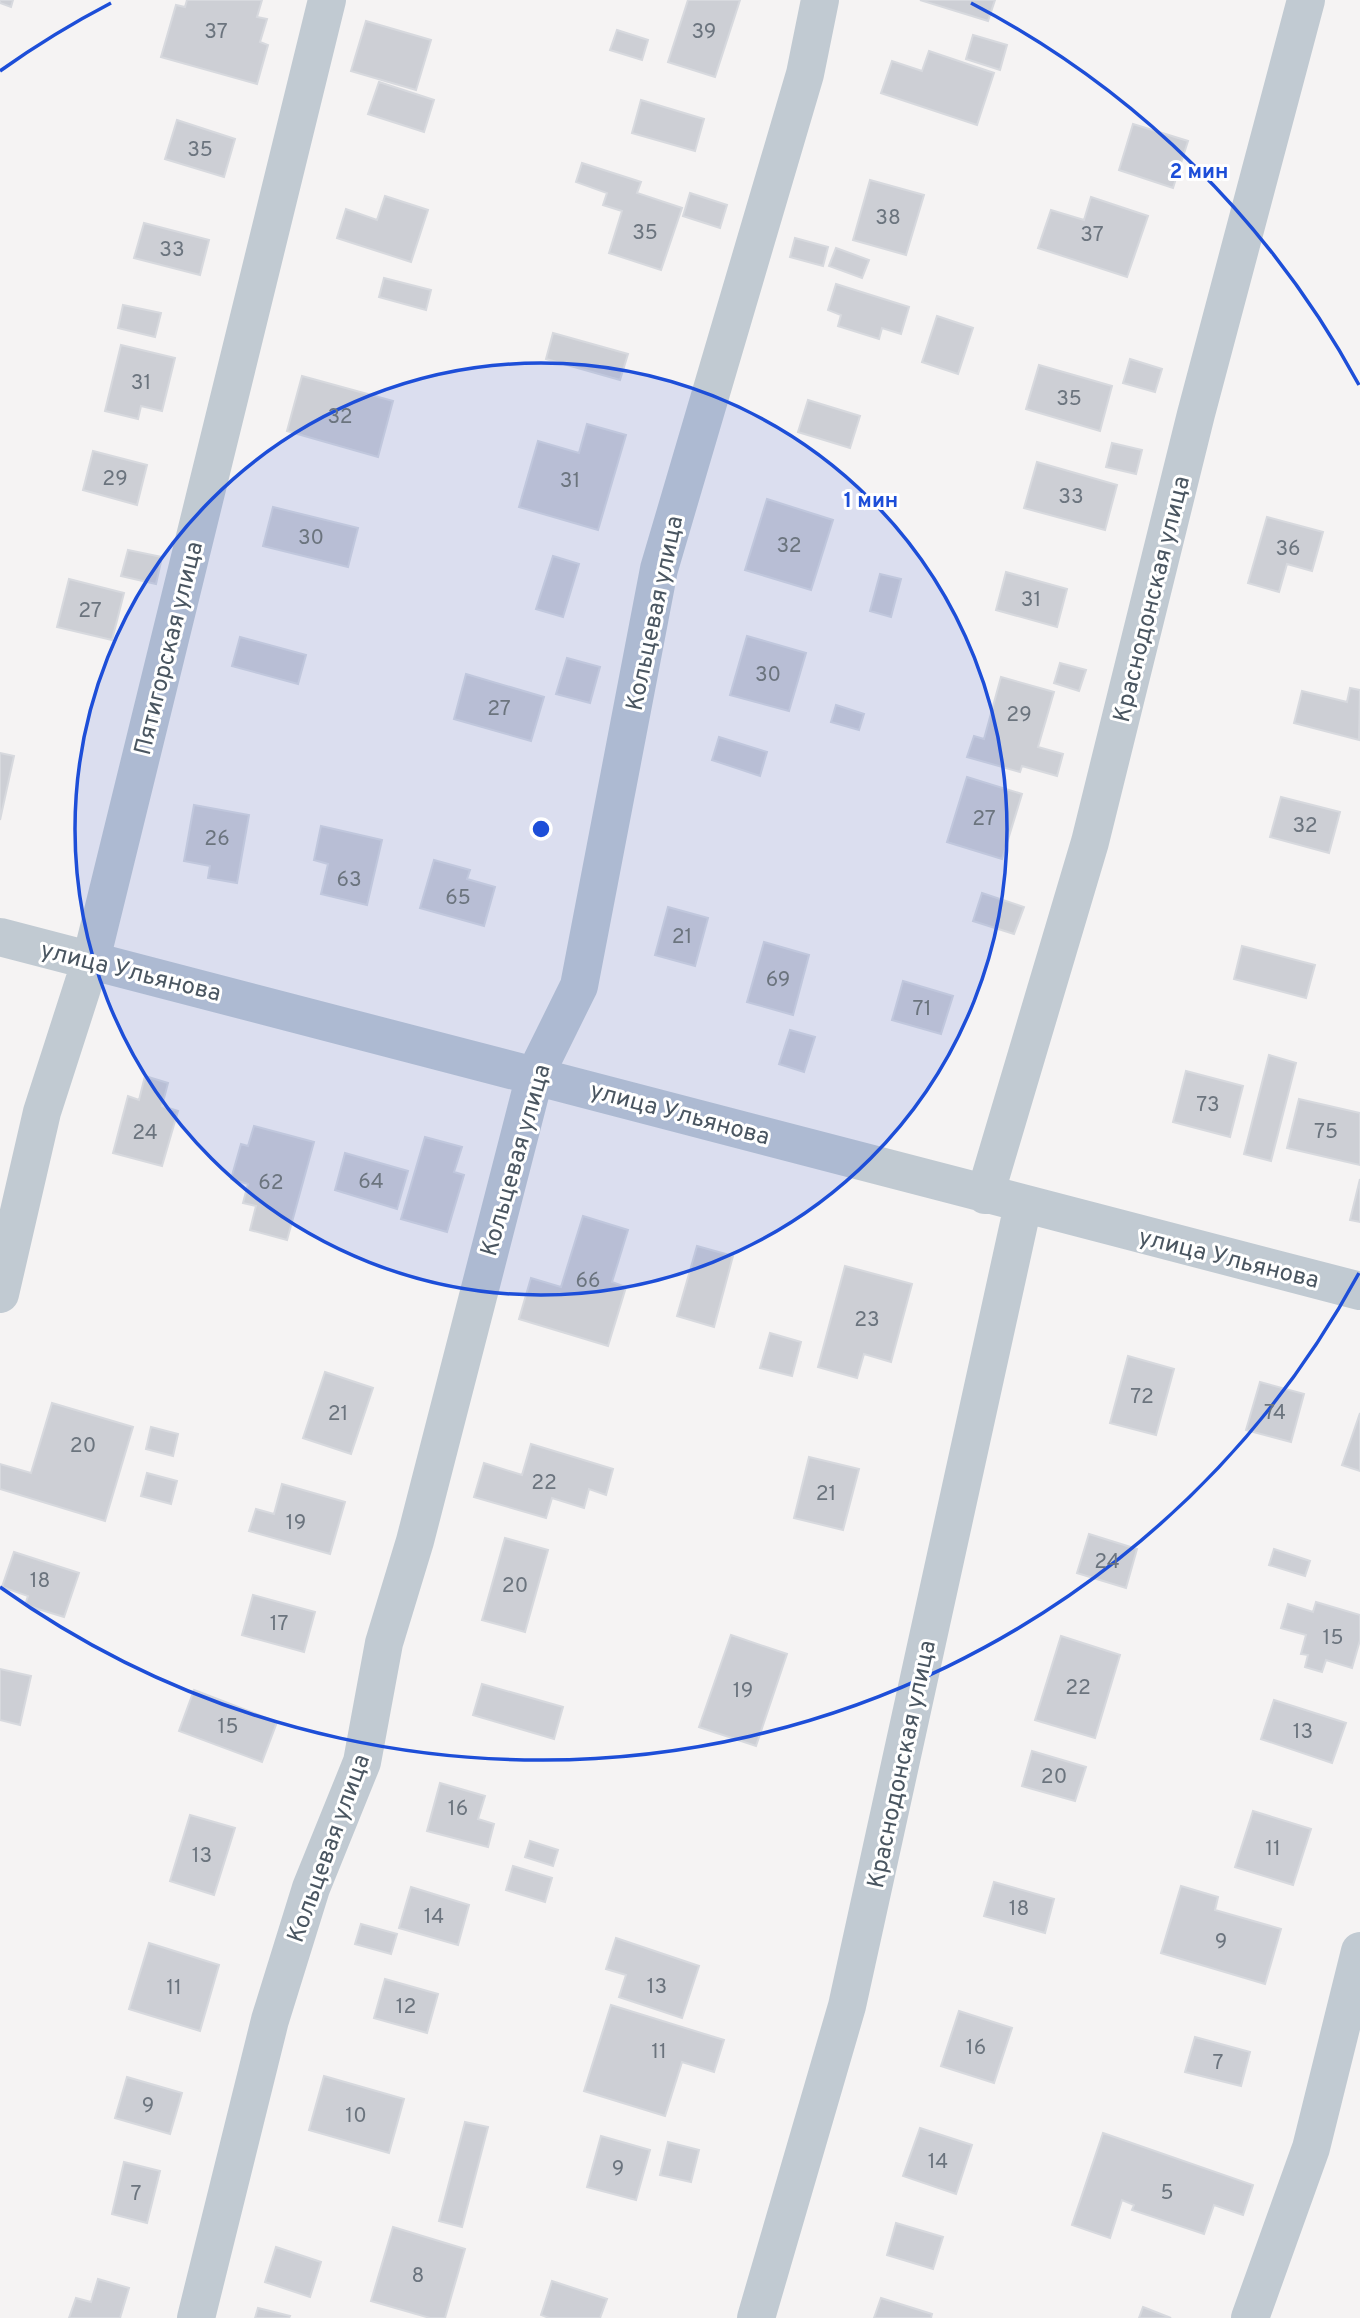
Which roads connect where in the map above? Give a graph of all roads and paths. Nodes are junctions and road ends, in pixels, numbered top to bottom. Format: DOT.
graph roads {
  1 [pos="327,0"];
  2 [pos="820,0"];
  3 [pos="1306,0"];
  4 [pos="0,937"];
  5 [pos="91,960"];
  6 [pos="535,1075"];
  7 [pos="985,1195"];
  8 [pos="1023,1205"];
  9 [pos="1360,1291"];
  10 [pos="0,1294"];
  11 [pos="1360,1951"];
  12 [pos="195,2318"];
  13 [pos="755,2318"];
  14 [pos="1250,2318"];
  1 -- 5 [label="street, Пятигорская улица"];
  2 -- 6 [label="street, Кольцевая улица"];
  3 -- 7 [label="street, Краснодонская улица"];
  4 -- 5 [label="street, улица Ульянова"];
  5 -- 6 [label="street, улица Ульянова"];
  5 -- 10 [label="street, Пятигорская улица"];
  6 -- 7 [label="street, улица Ульянова"];
  6 -- 12 [label="street, Кольцевая улица"];
  7 -- 8 [label="street, улица Ульянова"];
  8 -- 9 [label="street, улица Ульянова"];
  8 -- 13 [label="street, Краснодонская улица"];
  11 -- 14 [label="street"];
}
